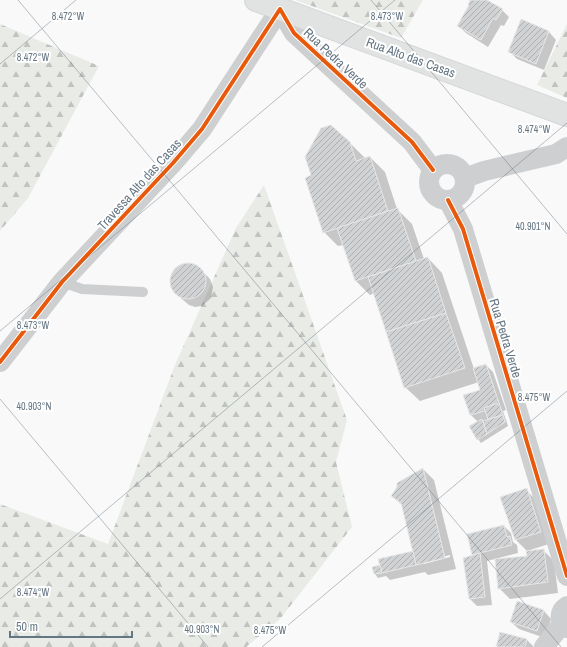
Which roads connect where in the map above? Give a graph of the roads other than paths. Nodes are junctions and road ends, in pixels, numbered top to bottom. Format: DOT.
graph roads {
  1 [pos="256,0"];
  2 [pos="280,9"];
  3 [pos="567,115"];
  4 [pos="567,147"];
  5 [pos="433,170"];
  6 [pos="465,178"];
  7 [pos="448,200"];
  8 [pos="62,282"];
  9 [pos="143,292"];
  10 [pos="0,362"];
  11 [pos="567,576"];
  12 [pos="565,619"];
  13 [pos="544,647"];
  1 -- 2 [label="main road, Rua Alto das Casas"];
  2 -- 3 [label="main road, Rua Alto das Casas"];
  2 -- 5 [label="street, Rua Pedra Verde"];
  2 -- 8 [label="street, Travessa Alto das Casas"];
  4 -- 6 [label="street"];
  5 -- 6 [label="street"];
  5 -- 7 [label="street"];
  6 -- 7 [label="street"];
  7 -- 11 [label="street, Rua Pedra Verde"];
  8 -- 9 [label="lane"];
  8 -- 10 [label="street, Travessa Alto das Casas"];
  12 -- 13 [label="street"];
}
